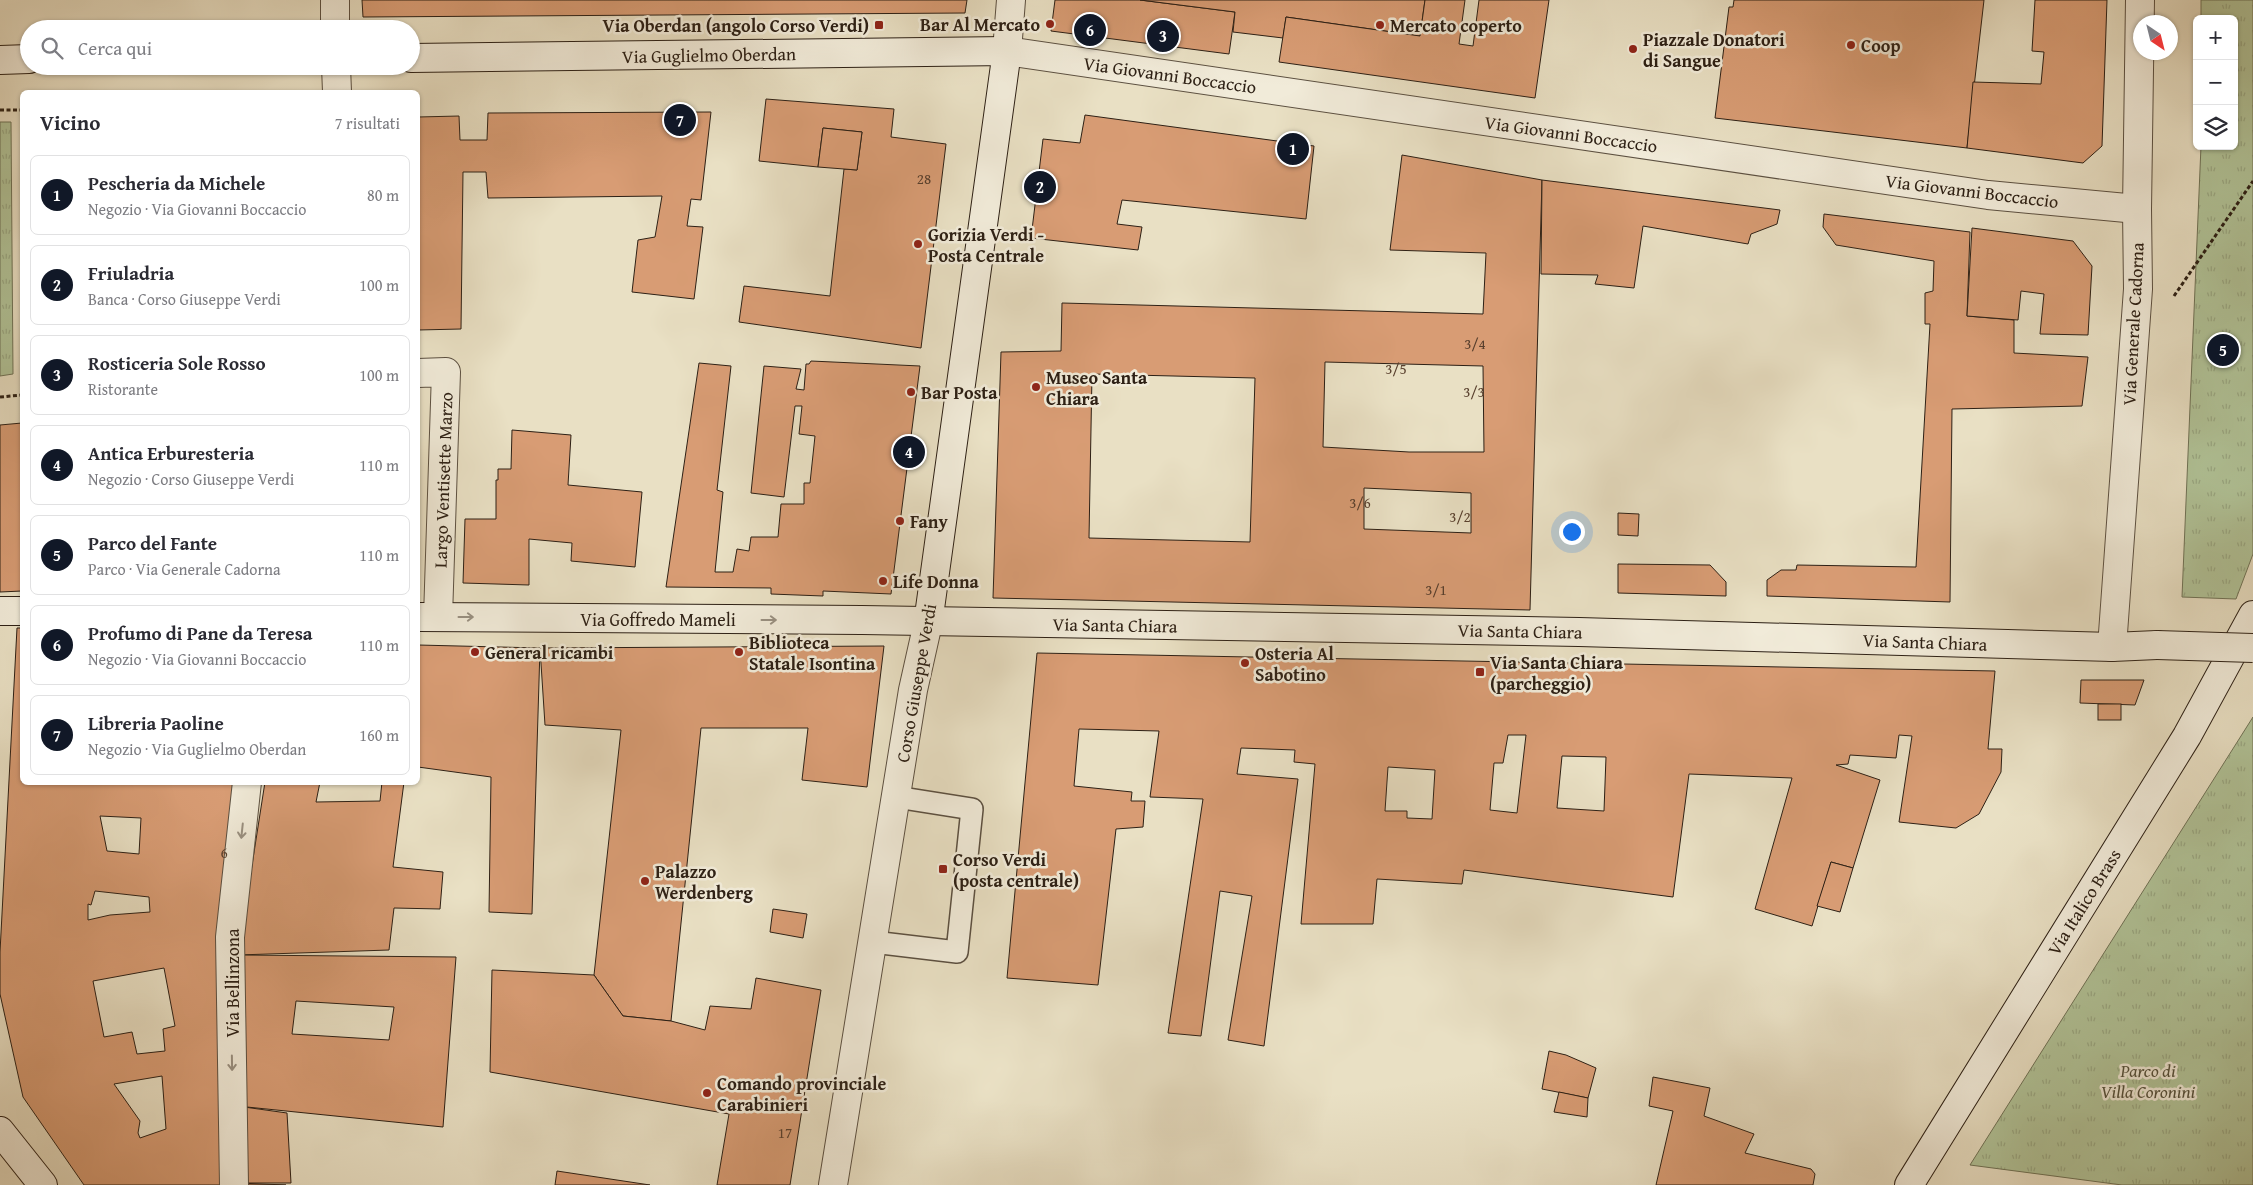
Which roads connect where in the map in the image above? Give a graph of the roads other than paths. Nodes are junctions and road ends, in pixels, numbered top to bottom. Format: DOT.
graph roads {
  1 [pos="335,0"];
  2 [pos="1011,0"];
  3 [pos="2140,0"];
  4 [pos="336,20"];
  5 [pos="1007,50"];
  6 [pos="420,58"];
  7 [pos="0,60"];
  8 [pos="20,60"];
  9 [pos="336,75"];
  10 [pos="337,90"];
  11 [pos="2137,209"];
  12 [pos="420,373"];
  13 [pos="0,611"];
  14 [pos="20,611"];
  15 [pos="2253,615"];
  16 [pos="428,617"];
  17 [pos="928,623"];
  18 [pos="2112,647"];
  19 [pos="2253,648"];
  20 [pos="247,785"];
  21 [pos="896,797"];
  22 [pos="873,942"];
  23 [pos="0,1131"];
  24 [pos="43,1185"];
  25 [pos="234,1185"];
  26 [pos="833,1185"];
  27 [pos="1909,1185"];
  1 -- 4 [label="main road"];
  2 -- 5 [label="main road, Corso Giuseppe Verdi"];
  3 -- 11 [label="main road, Via Generale Cadorna"];
  5 -- 6 [label="main road, Via Guglielmo Oberdan"];
  5 -- 11 [label="main road, Via Giovanni Boccaccio"];
  5 -- 17 [label="main road, Corso Giuseppe Verdi"];
  7 -- 8 [label="main road"];
  9 -- 10 [label="main road"];
  11 -- 18 [label="main road, Via Generale Cadorna"];
  12 -- 16 [label="main road, Largo Ventisette Marzo"];
  13 -- 14 [label="main road"];
  15 -- 27 [label="main road, Via Italico Brass"];
  16 -- 17 [label="main road, Via Goffredo Mameli, one-way"];
  17 -- 18 [label="main road, Via Santa Chiara"];
  17 -- 21 [label="main road, Corso Giuseppe Verdi"];
  18 -- 19 [label="main road, Via Santa Chiara, bridge"];
  20 -- 25 [label="main road, Via Bellinzona, one-way"];
  21 -- 22 [label="main road, Corso Giuseppe Verdi"];
  21 -- 22 [label="lane"];
  22 -- 26 [label="main road, Corso Giuseppe Verdi"];
  23 -- 24 [label="main road"];
}
